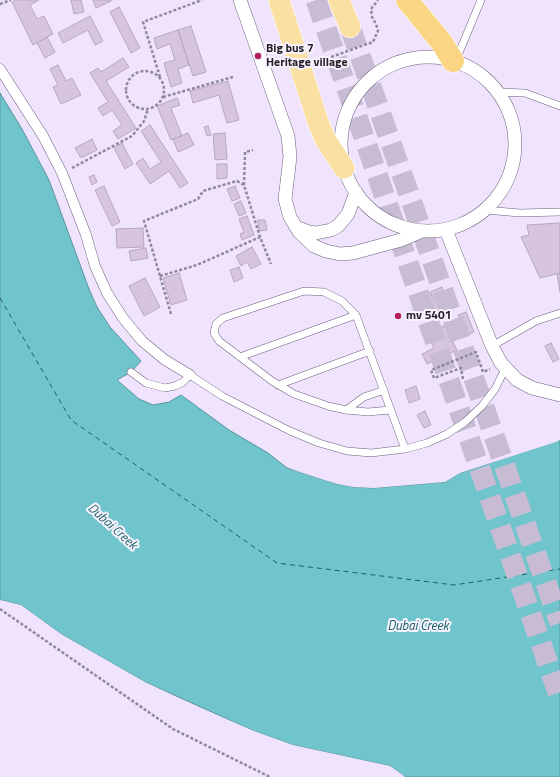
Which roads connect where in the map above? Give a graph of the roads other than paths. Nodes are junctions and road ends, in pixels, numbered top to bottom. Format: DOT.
graph roads {
  1 [pos="240,0"];
  2 [pos="279,0"];
  3 [pos="339,0"];
  4 [pos="407,0"];
  5 [pos="481,0"];
  6 [pos="350,27"];
  7 [pos="454,61"];
  8 [pos="0,69"];
  9 [pos="497,92"];
  10 [pos="560,106"];
  11 [pos="344,168"];
  12 [pos="356,192"];
  13 [pos="485,210"];
  14 [pos="560,212"];
  15 [pos="295,226"];
  16 [pos="446,230"];
  17 [pos="422,231"];
  18 [pos="560,313"];
  19 [pos="356,315"];
  20 [pos="492,346"];
  21 [pos="370,351"];
  22 [pos="240,357"];
  23 [pos="503,366"];
  24 [pos="131,372"];
  25 [pos="190,375"];
  26 [pos="278,385"];
  27 [pos="384,390"];
  28 [pos="560,395"];
  29 [pos="346,410"];
  30 [pos="390,410"];
  31 [pos="405,449"];
  1 -- 15 [label="street"];
  2 -- 11 [label="main road"];
  3 -- 6 [label="main road"];
  4 -- 7 [label="highway"];
  5 -- 7 [label="lane"];
  7 -- 9 [label="street"];
  7 -- 11 [label="street"];
  8 -- 25 [label="street"];
  9 -- 10 [label="lane"];
  9 -- 13 [label="street"];
  11 -- 12 [label="street"];
  12 -- 15 [label="street"];
  12 -- 17 [label="street"];
  13 -- 14 [label="lane"];
  13 -- 16 [label="street"];
  15 -- 17 [label="street"];
  16 -- 17 [label="street"];
  16 -- 20 [label="street"];
  18 -- 20 [label="lane"];
  19 -- 21 [label="lane"];
  19 -- 22 [label="lane"];
  19 -- 22 [label="lane"];
  20 -- 23 [label="street"];
  21 -- 26 [label="lane"];
  21 -- 27 [label="lane"];
  22 -- 26 [label="lane"];
  23 -- 28 [label="street"];
  23 -- 31 [label="lane"];
  24 -- 25 [label="lane"];
  25 -- 31 [label="lane"];
  26 -- 29 [label="lane"];
  27 -- 29 [label="lane"];
  27 -- 30 [label="lane"];
  29 -- 30 [label="lane"];
  30 -- 31 [label="lane"];
}
